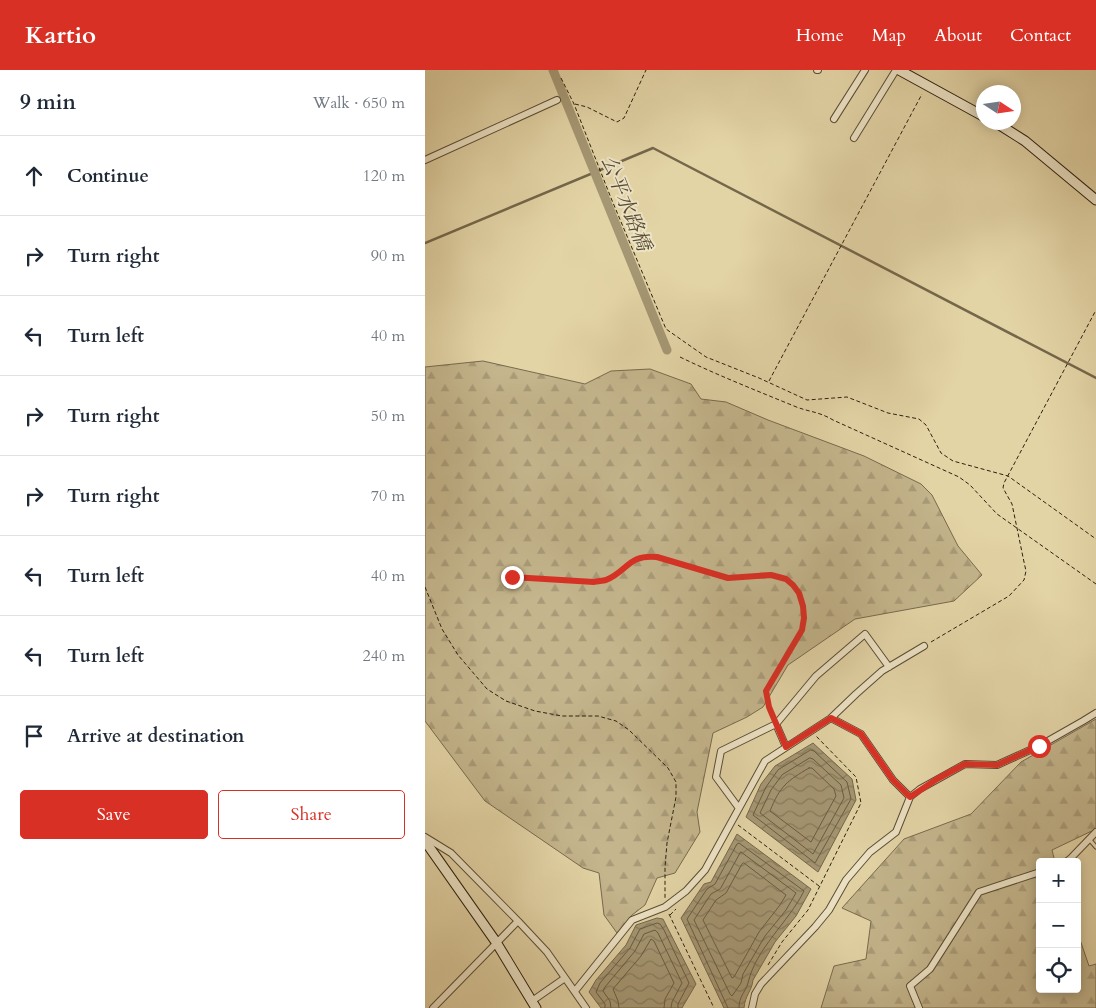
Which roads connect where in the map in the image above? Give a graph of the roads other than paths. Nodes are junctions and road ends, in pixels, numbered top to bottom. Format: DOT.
graph roads {
  1 [pos="865,70"];
  2 [pos="898,70"];
  3 [pos="557,100"];
  4 [pos="976,112"];
  5 [pos="834,119"];
  6 [pos="1008,130"];
  7 [pos="854,138"];
  8 [pos="425,160"];
  9 [pos="1096,200"];
  10 [pos="924,646"];
  11 [pos="889,667"];
  12 [pos="1096,712"];
  13 [pos="831,718"];
  14 [pos="776,724"];
  15 [pos="786,747"];
  16 [pos="910,797"];
  17 [pos="738,807"];
  18 [pos="1096,832"];
  19 [pos="425,837"];
  20 [pos="1089,839"];
  21 [pos="425,841"];
  22 [pos="1096,847"];
  23 [pos="1071,858"];
  24 [pos="1036,873"];
  25 [pos="518,921"];
  26 [pos="496,942"];
  27 [pos="565,978"];
  28 [pos="575,991"];
  29 [pos="534,1004"];
  30 [pos="433,1008"];
  31 [pos="586,1008"];
  32 [pos="752,1008"];
  33 [pos="919,1008"];
  1 -- 5 [label="street"];
  2 -- 4 [label="street"];
  2 -- 7 [label="street"];
  3 -- 8 [label="street"];
  6 -- 9 [label="street"];
  10 -- 11 [label="street"];
  11 -- 13 [label="street"];
  11 -- 14 [label="street"];
  12 -- 16 [label="street"];
  13 -- 15 [label="street"];
  13 -- 16 [label="street"];
  14 -- 15 [label="street"];
  14 -- 17 [label="street"];
  15 -- 17 [label="street"];
  16 -- 32 [label="street"];
  17 -- 28 [label="street"];
  18 -- 20 [label="street"];
  19 -- 25 [label="street"];
  20 -- 22 [label="lane"];
  20 -- 23 [label="street"];
  21 -- 26 [label="street"];
  24 -- 33 [label="street"];
  25 -- 26 [label="street"];
  25 -- 27 [label="street"];
  26 -- 29 [label="street"];
  26 -- 30 [label="street"];
  27 -- 28 [label="street"];
  27 -- 29 [label="street"];
  28 -- 31 [label="street"];
}
